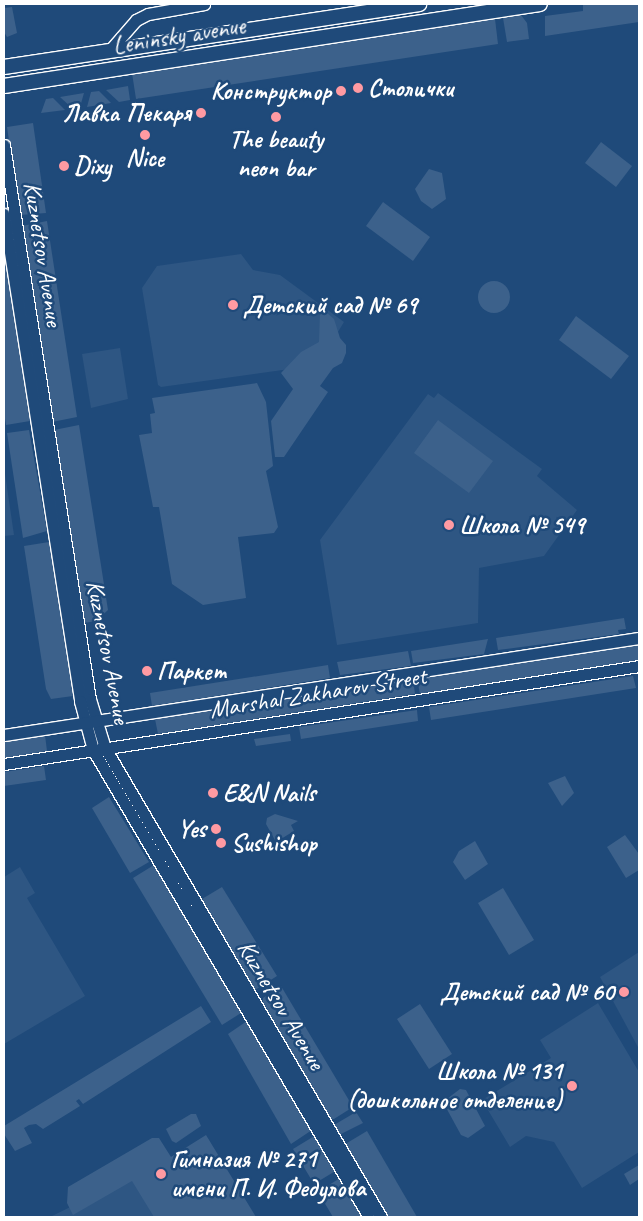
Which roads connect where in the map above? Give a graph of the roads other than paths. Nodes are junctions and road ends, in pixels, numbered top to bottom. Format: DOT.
graph roads {
  1 [pos="204,4"];
  2 [pos="419,4"];
  3 [pos="540,4"];
  4 [pos="110,51"];
  5 [pos="4,67"];
  6 [pos="4,86"];
  7 [pos="4,145"];
  8 [pos="4,214"];
  9 [pos="639,638"];
  10 [pos="639,666"];
  11 [pos="90,722"];
  12 [pos="4,735"];
  13 [pos="99,749"];
  14 [pos="4,764"];
  15 [pos="369,1217"];
  16 [pos="381,1217"];
  1 -- 4 [label="street"];
  2 -- 4 [label="main road, Leninsky avenue"];
  3 -- 6 [label="main road, Leninsky avenue"];
  4 -- 5 [label="main road, Leninsky avenue"];
  7 -- 11 [label="street, Kuznetsov Avenue"];
  8 -- 11 [label="street, Kuznetsov Avenue"];
  9 -- 11 [label="street, Marshal Zakharov Street"];
  10 -- 13 [label="street, Marshal Zakharov Street"];
  11 -- 12 [label="street, Marshal Zakharov Street"];
  11 -- 13 [label="street, Kuznetsov Avenue"];
  13 -- 14 [label="street, Marshal Zakharov Street"];
  13 -- 15 [label="street, Kuznetsov Avenue"];
  13 -- 16 [label="street, Kuznetsov Avenue"];
}
